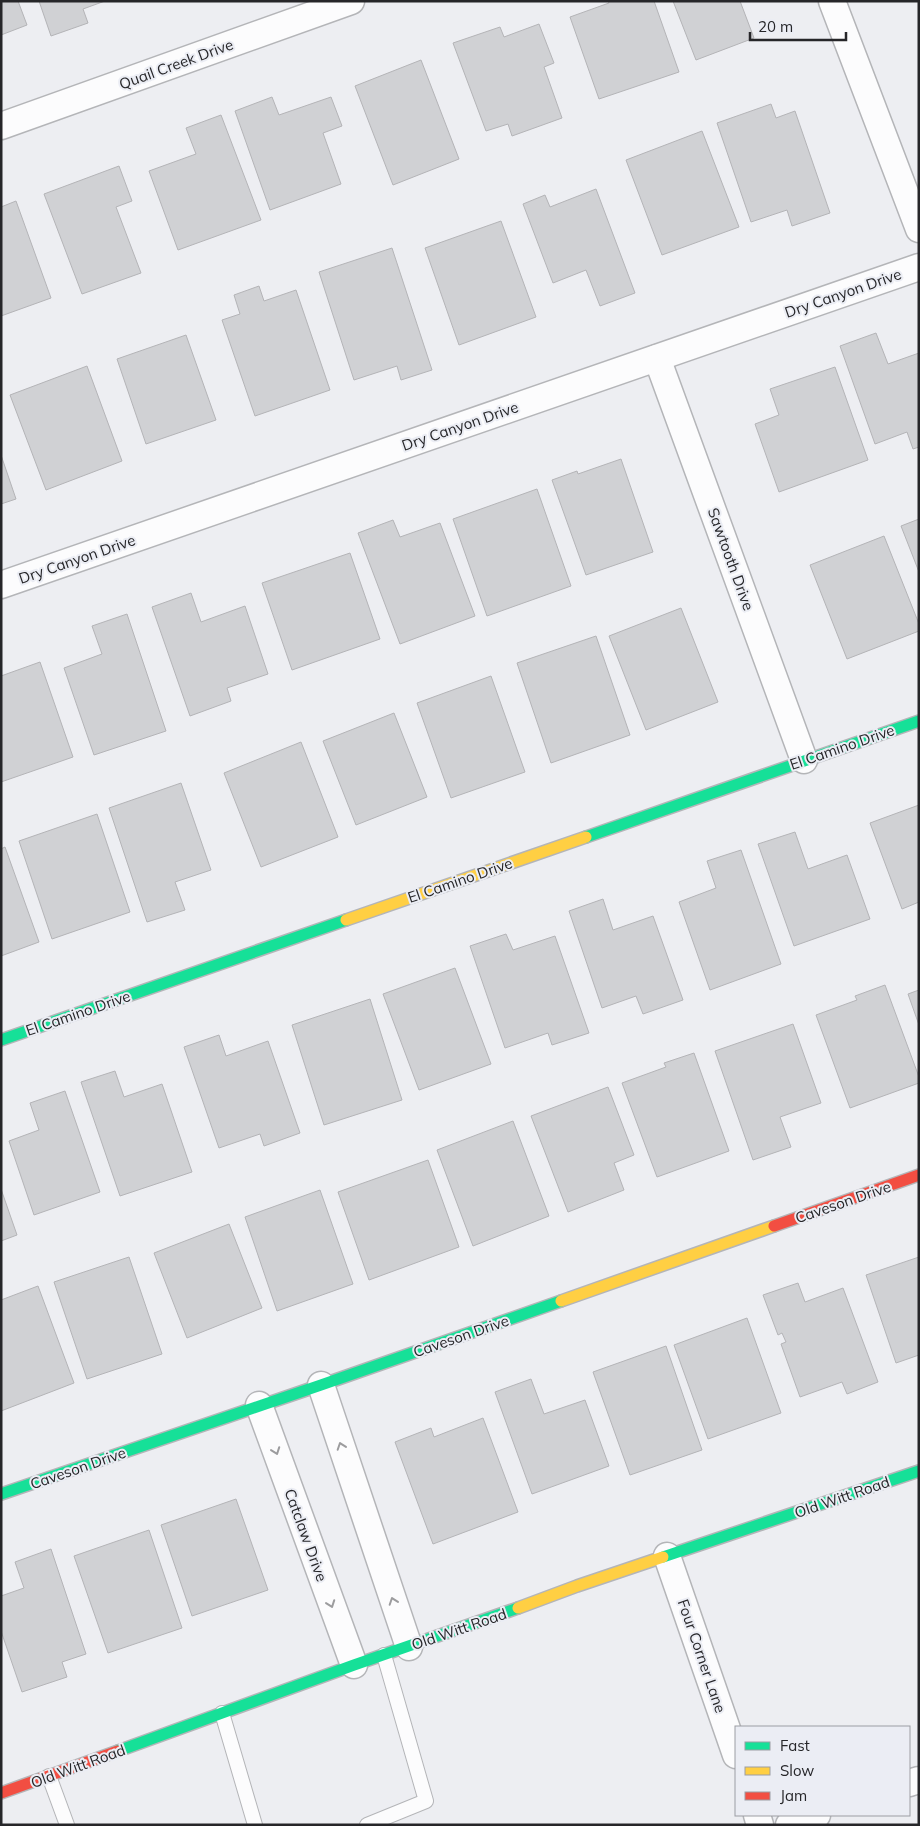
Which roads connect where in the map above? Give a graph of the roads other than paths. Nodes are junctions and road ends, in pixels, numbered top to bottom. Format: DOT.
graph roads {
  1 [pos="351,1"];
  2 [pos="832,1"];
  3 [pos="1,126"];
  4 [pos="919,229"];
  5 [pos="919,267"];
  6 [pos="658,358"];
  7 [pos="1,585"];
  8 [pos="919,720"];
  9 [pos="804,760"];
  10 [pos="1,1040"];
  11 [pos="919,1175"];
  12 [pos="321,1385"];
  13 [pos="259,1405"];
  14 [pos="919,1471"];
  15 [pos="1,1494"];
  16 [pos="667,1556"];
  17 [pos="409,1647"];
  18 [pos="384,1655"];
  19 [pos="354,1665"];
  20 [pos="222,1713"];
  21 [pos="735,1752"];
  22 [pos="49,1776"];
  23 [pos="1,1793"];
  24 [pos="815,1816"];
  25 [pos="66,1825"];
  26 [pos="255,1825"];
  27 [pos="367,1825"];
  28 [pos="789,1825"];
  1 -- 3 [label="street, Quail Creek Drive"];
  2 -- 4 [label="street"];
  5 -- 6 [label="street, Dry Canyon Drive"];
  6 -- 7 [label="street, Dry Canyon Drive"];
  6 -- 9 [label="street, Sawtooth Drive"];
  8 -- 9 [label="street, El Camino Drive"];
  9 -- 10 [label="street, El Camino Drive"];
  11 -- 12 [label="street, Caveson Drive"];
  12 -- 13 [label="street, Caveson Drive"];
  17 -- 12 [label="street, one-way"];
  13 -- 15 [label="street, Caveson Drive"];
  13 -- 19 [label="street, Catclaw Drive, one-way"];
  14 -- 16 [label="street, Old Witt Road"];
  16 -- 17 [label="street, Old Witt Road"];
  16 -- 21 [label="street, Four Corner Lane"];
  17 -- 18 [label="street, Old Witt Road"];
  18 -- 19 [label="street, Old Witt Road"];
  18 -- 27 [label="lane"];
  19 -- 20 [label="street, Old Witt Road"];
  20 -- 22 [label="street, Old Witt Road"];
  20 -- 26 [label="lane"];
  22 -- 23 [label="street, Old Witt Road"];
  22 -- 25 [label="lane"];
  24 -- 28 [label="street"];
}
